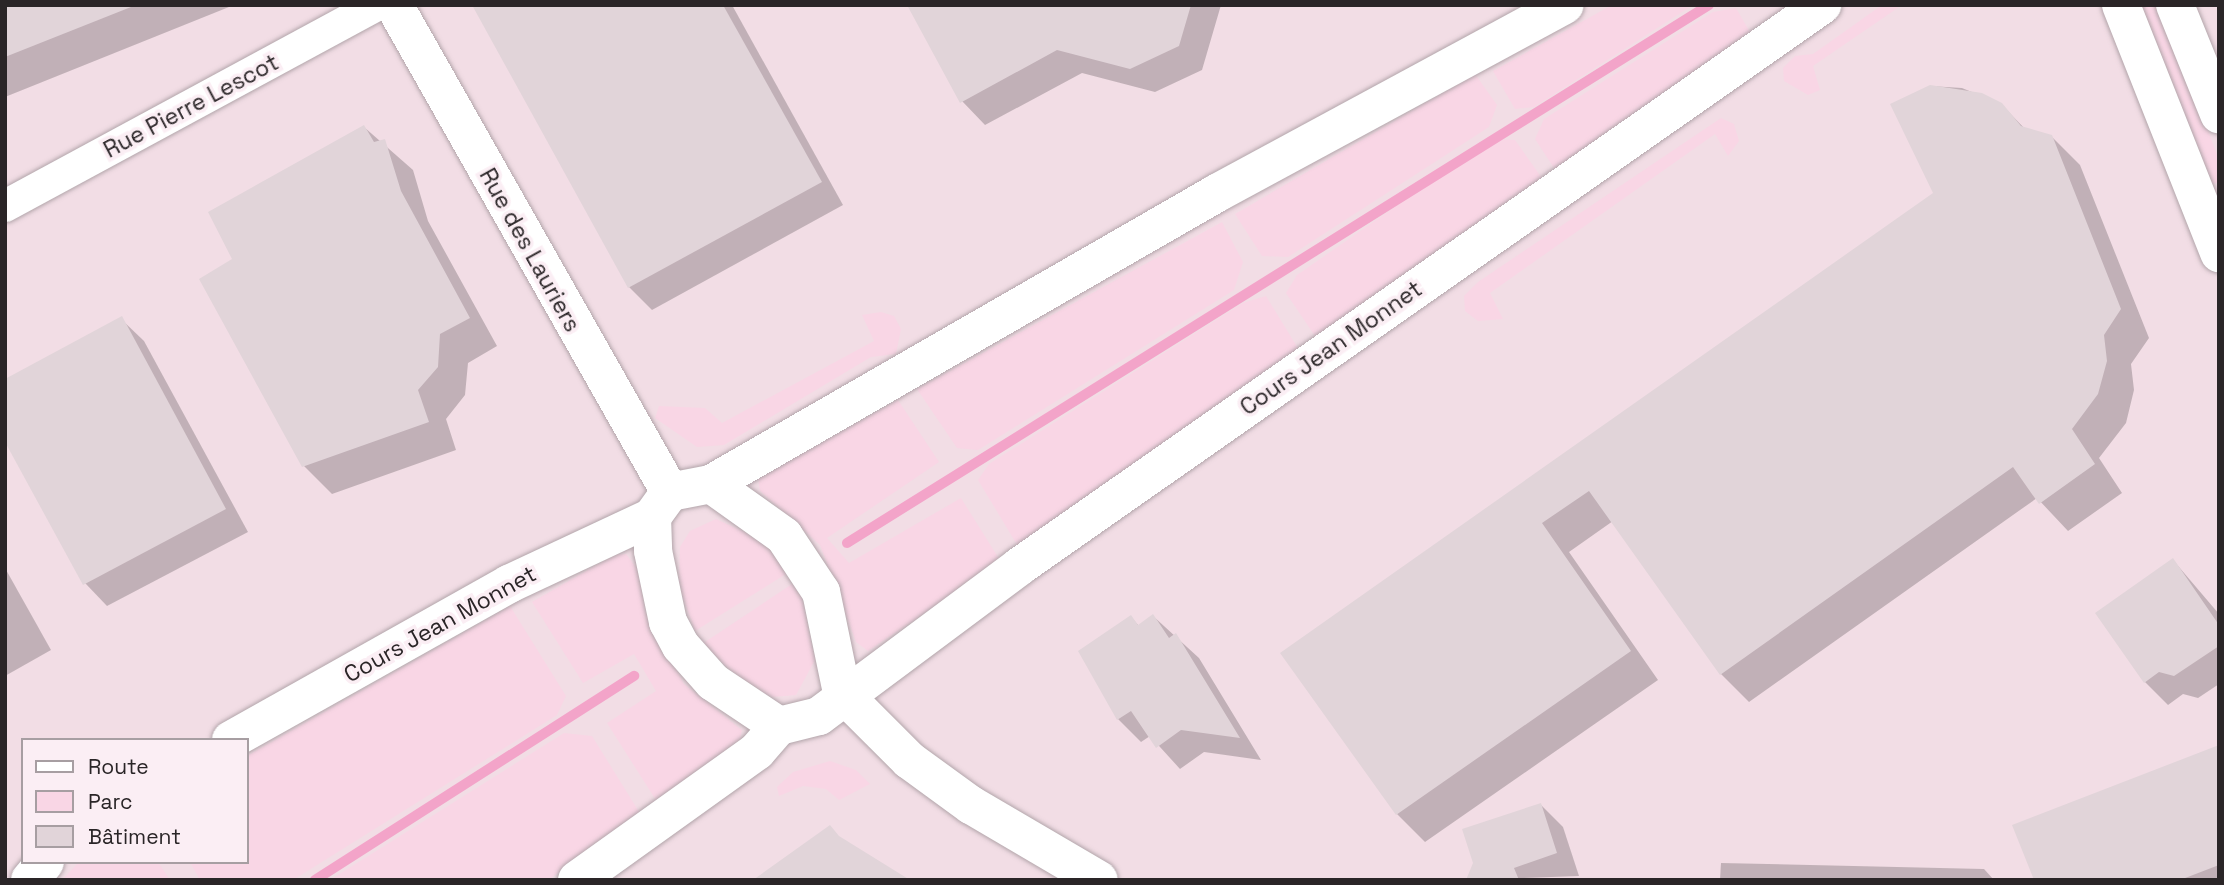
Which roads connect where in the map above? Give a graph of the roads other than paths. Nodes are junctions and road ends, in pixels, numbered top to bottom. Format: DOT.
graph roads {
  1 [pos="376,5"];
  2 [pos="394,5"];
  3 [pos="1564,5"];
  4 [pos="1822,5"];
  5 [pos="2120,5"];
  6 [pos="2175,5"];
  7 [pos="2219,114"];
  8 [pos="5,206"];
  9 [pos="2219,253"];
  10 [pos="712,484"];
  11 [pos="661,504"];
  12 [pos="842,693"];
  13 [pos="779,726"];
  14 [pos="235,738"];
  15 [pos="43,864"];
  16 [pos="30,880"];
  17 [pos="577,880"];
  18 [pos="1099,880"];
  1 -- 8 [label="street, Rue Pierre Lescot"];
  2 -- 11 [label="main road, Rue des Lauriers"];
  3 -- 10 [label="main road"];
  4 -- 12 [label="main road, Cours Jean Monnet"];
  5 -- 9 [label="main road"];
  6 -- 7 [label="main road"];
  10 -- 11 [label="main road, Cours Jean Monnet"];
  10 -- 12 [label="main road"];
  11 -- 13 [label="main road"];
  11 -- 14 [label="main road, Cours Jean Monnet"];
  12 -- 13 [label="main road, Cours Jean Monnet"];
  12 -- 18 [label="main road"];
  13 -- 17 [label="main road"];
  15 -- 16 [label="main road"];
}
